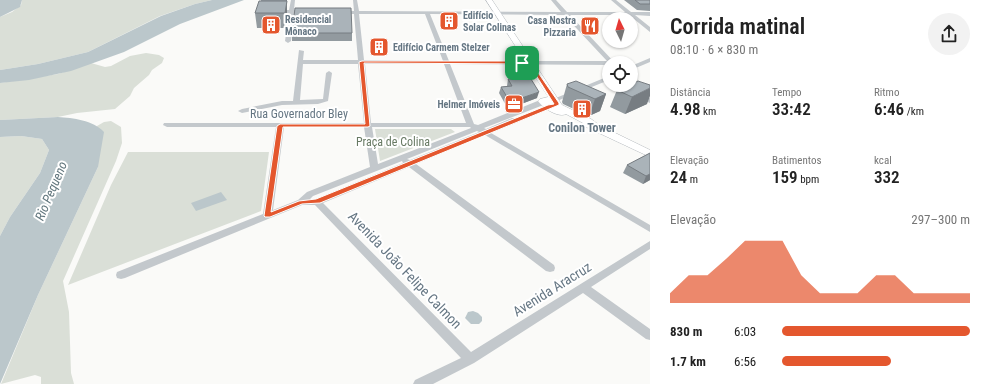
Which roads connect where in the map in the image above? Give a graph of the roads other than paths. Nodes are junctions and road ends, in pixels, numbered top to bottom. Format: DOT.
graph roads {
  1 [pos="293,0"];
  2 [pos="355,0"];
  3 [pos="482,0"];
  4 [pos="489,0"];
  5 [pos="553,0"];
  6 [pos="613,0"];
  7 [pos="618,0"];
  8 [pos="271,12"];
  9 [pos="292,12"];
  10 [pos="314,12"];
  11 [pos="335,12"];
  12 [pos="357,12"];
  13 [pos="629,12"];
  14 [pos="630,12"];
  15 [pos="427,13"];
  16 [pos="494,13"];
  17 [pos="566,14"];
  18 [pos="602,14"];
  19 [pos="638,14"];
  20 [pos="650,14"];
  21 [pos="638,18"];
  22 [pos="638,19"];
  23 [pos="650,26"];
  24 [pos="650,30"];
  25 [pos="288,41"];
  26 [pos="301,51"];
  27 [pos="605,56"];
  28 [pos="650,60"];
  29 [pos="300,62"];
  30 [pos="362,62"];
  31 [pos="445,62"];
  32 [pos="526,63"];
  33 [pos="602,63"];
  34 [pos="638,65"];
  35 [pos="329,73"];
  36 [pos="602,82"];
  37 [pos="548,89"];
  38 [pos="581,89"];
  39 [pos="629,92"];
  40 [pos="650,101"];
  41 [pos="296,102"];
  42 [pos="550,102"];
  43 [pos="242,111"];
  44 [pos="167,126"];
  45 [pos="280,126"];
  46 [pos="368,126"];
  47 [pos="478,128"];
  48 [pos="650,154"];
  49 [pos="406,161"];
  50 [pos="374,169"];
  51 [pos="301,202"];
  52 [pos="317,202"];
  53 [pos="267,216"];
  54 [pos="650,229"];
  55 [pos="650,244"];
  56 [pos="550,268"];
  57 [pos="121,275"];
  58 [pos="583,287"];
  59 [pos="650,335"];
  60 [pos="470,359"];
  61 [pos="420,384"];
  1 -- 9 [label="street"];
  2 -- 12 [label="street"];
  3 -- 16 [label="main road"];
  4 -- 16 [label="main road"];
  5 -- 17 [label="street"];
  6 -- 13 [label="street"];
  7 -- 14 [label="street"];
  8 -- 9 [label="street"];
  9 -- 10 [label="street"];
  9 -- 25 [label="street"];
  11 -- 12 [label="street"];
  12 -- 15 [label="street"];
  12 -- 30 [label="street"];
  15 -- 16 [label="street"];
  15 -- 31 [label="street"];
  16 -- 17 [label="street"];
  16 -- 32 [label="main road"];
  17 -- 18 [label="street"];
  17 -- 27 [label="street"];
  19 -- 20 [label="street"];
  21 -- 23 [label="street"];
  22 -- 24 [label="street"];
  26 -- 29 [label="street"];
  28 -- 34 [label="street"];
  29 -- 30 [label="street"];
  29 -- 41 [label="street"];
  30 -- 31 [label="street"];
  30 -- 46 [label="street"];
  31 -- 32 [label="street"];
  31 -- 47 [label="street"];
  32 -- 33 [label="street"];
  32 -- 37 [label="main road"];
  32 -- 42 [label="main road"];
  35 -- 41 [label="street"];
  36 -- 38 [label="street"];
  37 -- 38 [label="main road"];
  37 -- 42 [label="main road"];
  38 -- 42 [label="street"];
  39 -- 40 [label="street"];
  41 -- 43 [label="street"];
  42 -- 47 [label="street"];
  42 -- 48 [label="main road"];
  44 -- 45 [label="street, Rua Governador Bley"];
  45 -- 46 [label="street, Rua Governador Bley"];
  45 -- 53 [label="street"];
  46 -- 47 [label="street, Rua Governador Bley"];
  46 -- 50 [label="street"];
  47 -- 49 [label="street"];
  47 -- 54 [label="street"];
  49 -- 50 [label="street"];
  49 -- 52 [label="street"];
  49 -- 56 [label="street"];
  50 -- 51 [label="street"];
  51 -- 52 [label="street"];
  51 -- 53 [label="street"];
  52 -- 60 [label="street, Avenida João Felipe Calmon"];
  53 -- 57 [label="street"];
  55 -- 58 [label="street, Avenida Aracruz"];
  58 -- 59 [label="street"];
  58 -- 60 [label="street, Avenida Aracruz"];
  60 -- 61 [label="street, Avenida Aracruz"];
}
